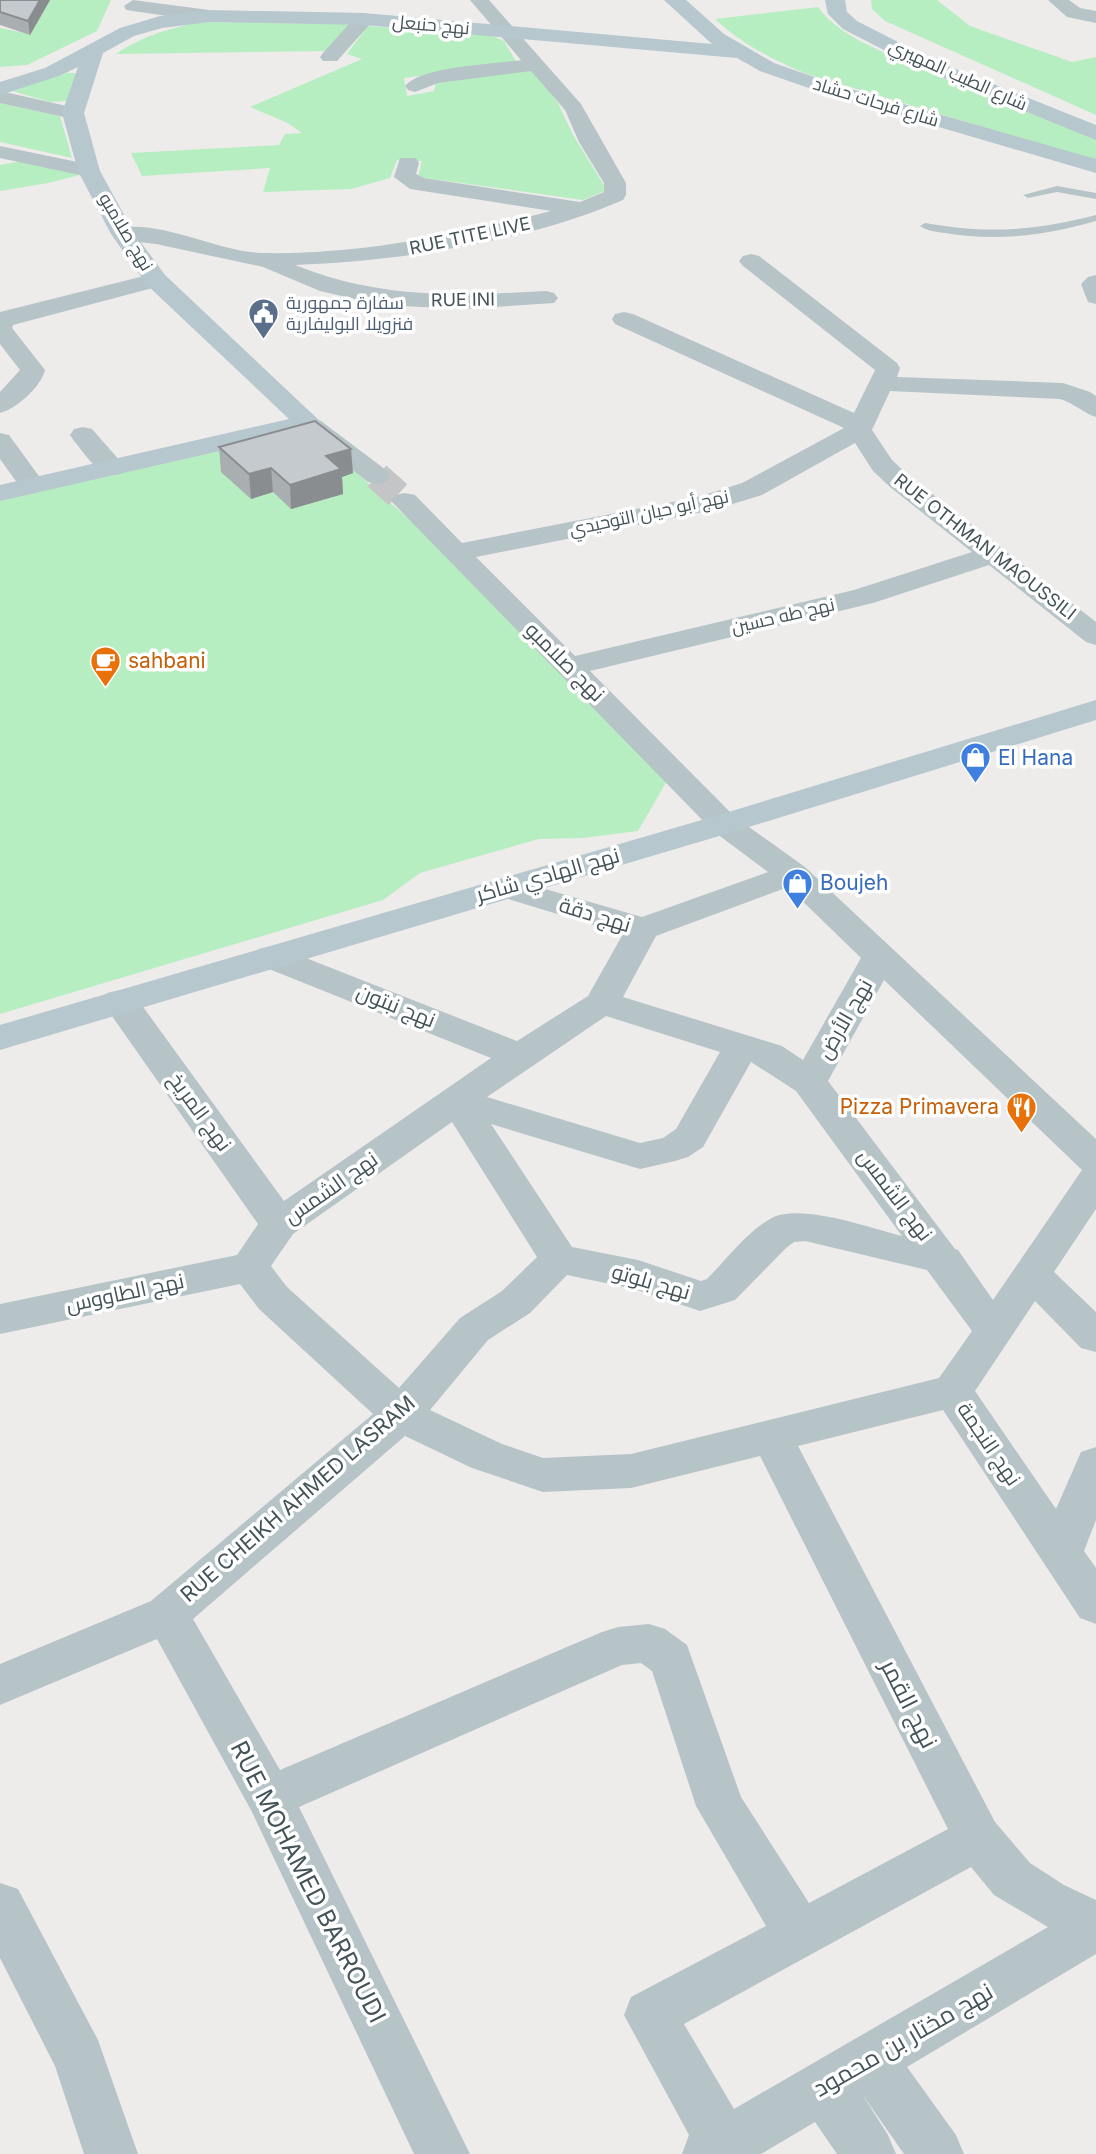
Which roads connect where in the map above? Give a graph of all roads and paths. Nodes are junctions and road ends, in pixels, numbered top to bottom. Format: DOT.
graph roads {
  1 [pos="479,0"];
  2 [pos="674,0"];
  3 [pos="835,0"];
  4 [pos="1057,0"];
  5 [pos="134,3"];
  6 [pos="209,16"];
  7 [pos="1096,18"];
  8 [pos="364,19"];
  9 [pos="508,31"];
  10 [pos="127,32"];
  11 [pos="93,48"];
  12 [pos="736,52"];
  13 [pos="330,57"];
  14 [pos="537,64"];
  15 [pos="0,73"];
  16 [pos="33,79"];
  17 [pos="415,86"];
  18 [pos="0,89"];
  19 [pos="0,97"];
  20 [pos="73,113"];
  21 [pos="1096,133"];
  22 [pos="4,155"];
  23 [pos="408,163"];
  24 [pos="1096,166"];
  25 [pos="89,172"];
  26 [pos="1028,195"];
  27 [pos="1096,195"];
  28 [pos="583,209"];
  29 [pos="1096,218"];
  30 [pos="925,226"];
  31 [pos="123,234"];
  32 [pos="259,260"];
  33 [pos="751,261"];
  34 [pos="156,280"];
  35 [pos="546,298"];
  36 [pos="624,319"];
  37 [pos="882,383"];
  38 [pos="0,405"];
  39 [pos="1096,409"];
  40 [pos="309,423"];
  41 [pos="859,430"];
  42 [pos="83,435"];
  43 [pos="0,441"];
  44 [pos="112,468"];
  45 [pos="377,476"];
  46 [pos="32,485"];
  47 [pos="0,493"];
  48 [pos="405,501"];
  49 [pos="456,552"];
  50 [pos="995,554"];
  51 [pos="1096,636"];
  52 [pos="568,667"];
  53 [pos="1096,710"];
  54 [pos="724,824"];
  55 [pos="793,874"];
  56 [pos="507,888"];
  57 [pos="643,929"];
  58 [pos="880,956"];
  59 [pos="271,957"];
  60 [pos="120,1001"];
  61 [pos="602,1003"];
  62 [pos="0,1038"];
  63 [pos="741,1046"];
  64 [pos="520,1056"];
  65 [pos="809,1082"];
  66 [pos="457,1101"];
  67 [pos="1096,1161"];
  68 [pos="1096,1180"];
  69 [pos="279,1224"];
  70 [pos="559,1259"];
  71 [pos="944,1261"];
  72 [pos="250,1267"];
  73 [pos="1031,1273"];
  74 [pos="0,1319"];
  75 [pos="994,1331"];
  76 [pos="1096,1338"];
  77 [pos="953,1391"];
  78 [pos="401,1415"];
  79 [pos="772,1438"];
  80 [pos="1096,1465"];
  81 [pos="1061,1553"];
  82 [pos="1096,1605"];
  83 [pos="167,1614"];
  84 [pos="0,1685"];
  85 [pos="269,1797"];
  86 [pos="978,1838"];
  87 [pos="0,1906"];
  88 [pos="1096,1926"];
  89 [pos="800,1935"];
  90 [pos="870,2060"];
  91 [pos="823,2087"];
  92 [pos="717,2149"];
  93 [pos="111,2154"];
  94 [pos="443,2154"];
  95 [pos="869,2154"];
  96 [pos="937,2154"];
  1 -- 9 [label="street, RUE TITE LIVE"];
  2 -- 12 [label="street, شارع فرحات حشاد"];
  3 -- 21 [label="street, شارع الطيب المهيري"];
  4 -- 7 [label="street"];
  5 -- 6 [label="street"];
  5 -- 10 [label="street"];
  6 -- 8 [label="street, نهج حنبعل"];
  6 -- 10 [label="street, نهج حنبعل"];
  8 -- 9 [label="street, نهج حنبعل"];
  8 -- 13 [label="street"];
  9 -- 12 [label="street, نهج حنبعل"];
  9 -- 14 [label="street, RUE TITE LIVE"];
  10 -- 11 [label="street"];
  11 -- 16 [label="street"];
  11 -- 20 [label="street"];
  12 -- 24 [label="street, شارع فرحات حشاد"];
  14 -- 17 [label="street"];
  14 -- 28 [label="street, RUE TITE LIVE"];
  15 -- 16 [label="street"];
  16 -- 18 [label="street"];
  19 -- 20 [label="street"];
  20 -- 25 [label="street, نهج صلامبو"];
  22 -- 25 [label="street"];
  23 -- 28 [label="street"];
  25 -- 31 [label="street, نهج صلامبو"];
  26 -- 27 [label="lane"];
  28 -- 32 [label="street, RUE TITE LIVE"];
  29 -- 30 [label="lane"];
  31 -- 32 [label="street, RUE TITE LIVE"];
  31 -- 34 [label="street, نهج صلامبو"];
  32 -- 35 [label="street, RUE INI"];
  33 -- 37 [label="street"];
  34 -- 38 [label="street"];
  34 -- 40 [label="street, نهج صلامبو"];
  36 -- 41 [label="street, RUE OTHMAN MAOUSSILI"];
  37 -- 39 [label="street"];
  37 -- 41 [label="street"];
  40 -- 44 [label="street"];
  40 -- 45 [label="street, نهج صلامبو"];
  41 -- 49 [label="street, نهج أبو حيان التوحيدي"];
  41 -- 50 [label="street, RUE OTHMAN MAOUSSILI"];
  42 -- 44 [label="street"];
  43 -- 46 [label="street"];
  44 -- 46 [label="street"];
  46 -- 47 [label="street"];
  48 -- 49 [label="street, نهج صلامبو"];
  49 -- 52 [label="street, نهج صلامبو"];
  50 -- 51 [label="street, RUE OTHMAN MAOUSSILI"];
  50 -- 52 [label="street, نهج طه حسين"];
  52 -- 54 [label="street, نهج صلامبو"];
  53 -- 54 [label="street, نهج الهادي شاكر"];
  54 -- 55 [label="street, نهج صلامبو"];
  54 -- 56 [label="street, نهج الهادي شاكر"];
  55 -- 57 [label="street"];
  55 -- 58 [label="street, نهج صلامبو"];
  56 -- 57 [label="street, نهج دقة"];
  56 -- 59 [label="street, نهج الهادي شاكر"];
  57 -- 61 [label="street"];
  58 -- 65 [label="street, نهج الأرض"];
  58 -- 67 [label="street, نهج صلامبو"];
  59 -- 60 [label="street, نهج الهادي شاكر"];
  59 -- 64 [label="street, نهج نبتون"];
  60 -- 62 [label="street, نهج الهادي شاكر"];
  60 -- 69 [label="street, نهج المريخ"];
  61 -- 63 [label="street, نهج الشمس"];
  61 -- 64 [label="street, نهج الشمس"];
  63 -- 65 [label="street, نهج الشمس"];
  63 -- 66 [label="street"];
  64 -- 66 [label="street, نهج الشمس"];
  65 -- 71 [label="street, نهج الشمس"];
  66 -- 69 [label="street, نهج الشمس"];
  66 -- 70 [label="street"];
  68 -- 73 [label="street, نهج النجمة"];
  69 -- 72 [label="street, نهج الشمس"];
  70 -- 71 [label="street, نهج بلوتو"];
  70 -- 78 [label="street, RUE CHEIKH AHMED LASRAM"];
  71 -- 75 [label="street, نهج الشمس"];
  72 -- 74 [label="street, نهج الطاووس"];
  72 -- 78 [label="street"];
  73 -- 75 [label="street, نهج النجمة"];
  73 -- 76 [label="street"];
  75 -- 77 [label="street, نهج النجمة"];
  77 -- 79 [label="street"];
  77 -- 81 [label="street, نهج النجمة"];
  78 -- 79 [label="street"];
  78 -- 83 [label="street, RUE CHEIKH AHMED LASRAM"];
  79 -- 86 [label="street, نهج القمر"];
  80 -- 81 [label="street"];
  81 -- 82 [label="street, نهج النجمة"];
  83 -- 84 [label="street, RUE CHEIKH AHMED LASRAM"];
  83 -- 85 [label="street, RUE MOHAMED BARROUDI"];
  85 -- 89 [label="street"];
  85 -- 94 [label="street, RUE MOHAMED BARROUDI"];
  86 -- 88 [label="street, نهج القمر"];
  86 -- 89 [label="street"];
  87 -- 93 [label="street"];
  88 -- 90 [label="street, نهج مختار بن محمود"];
  89 -- 92 [label="street"];
  90 -- 91 [label="street, نهج مختار بن محمود"];
  90 -- 96 [label="street"];
  91 -- 92 [label="street, نهج مختار بن محمود"];
  91 -- 95 [label="street"];
}
